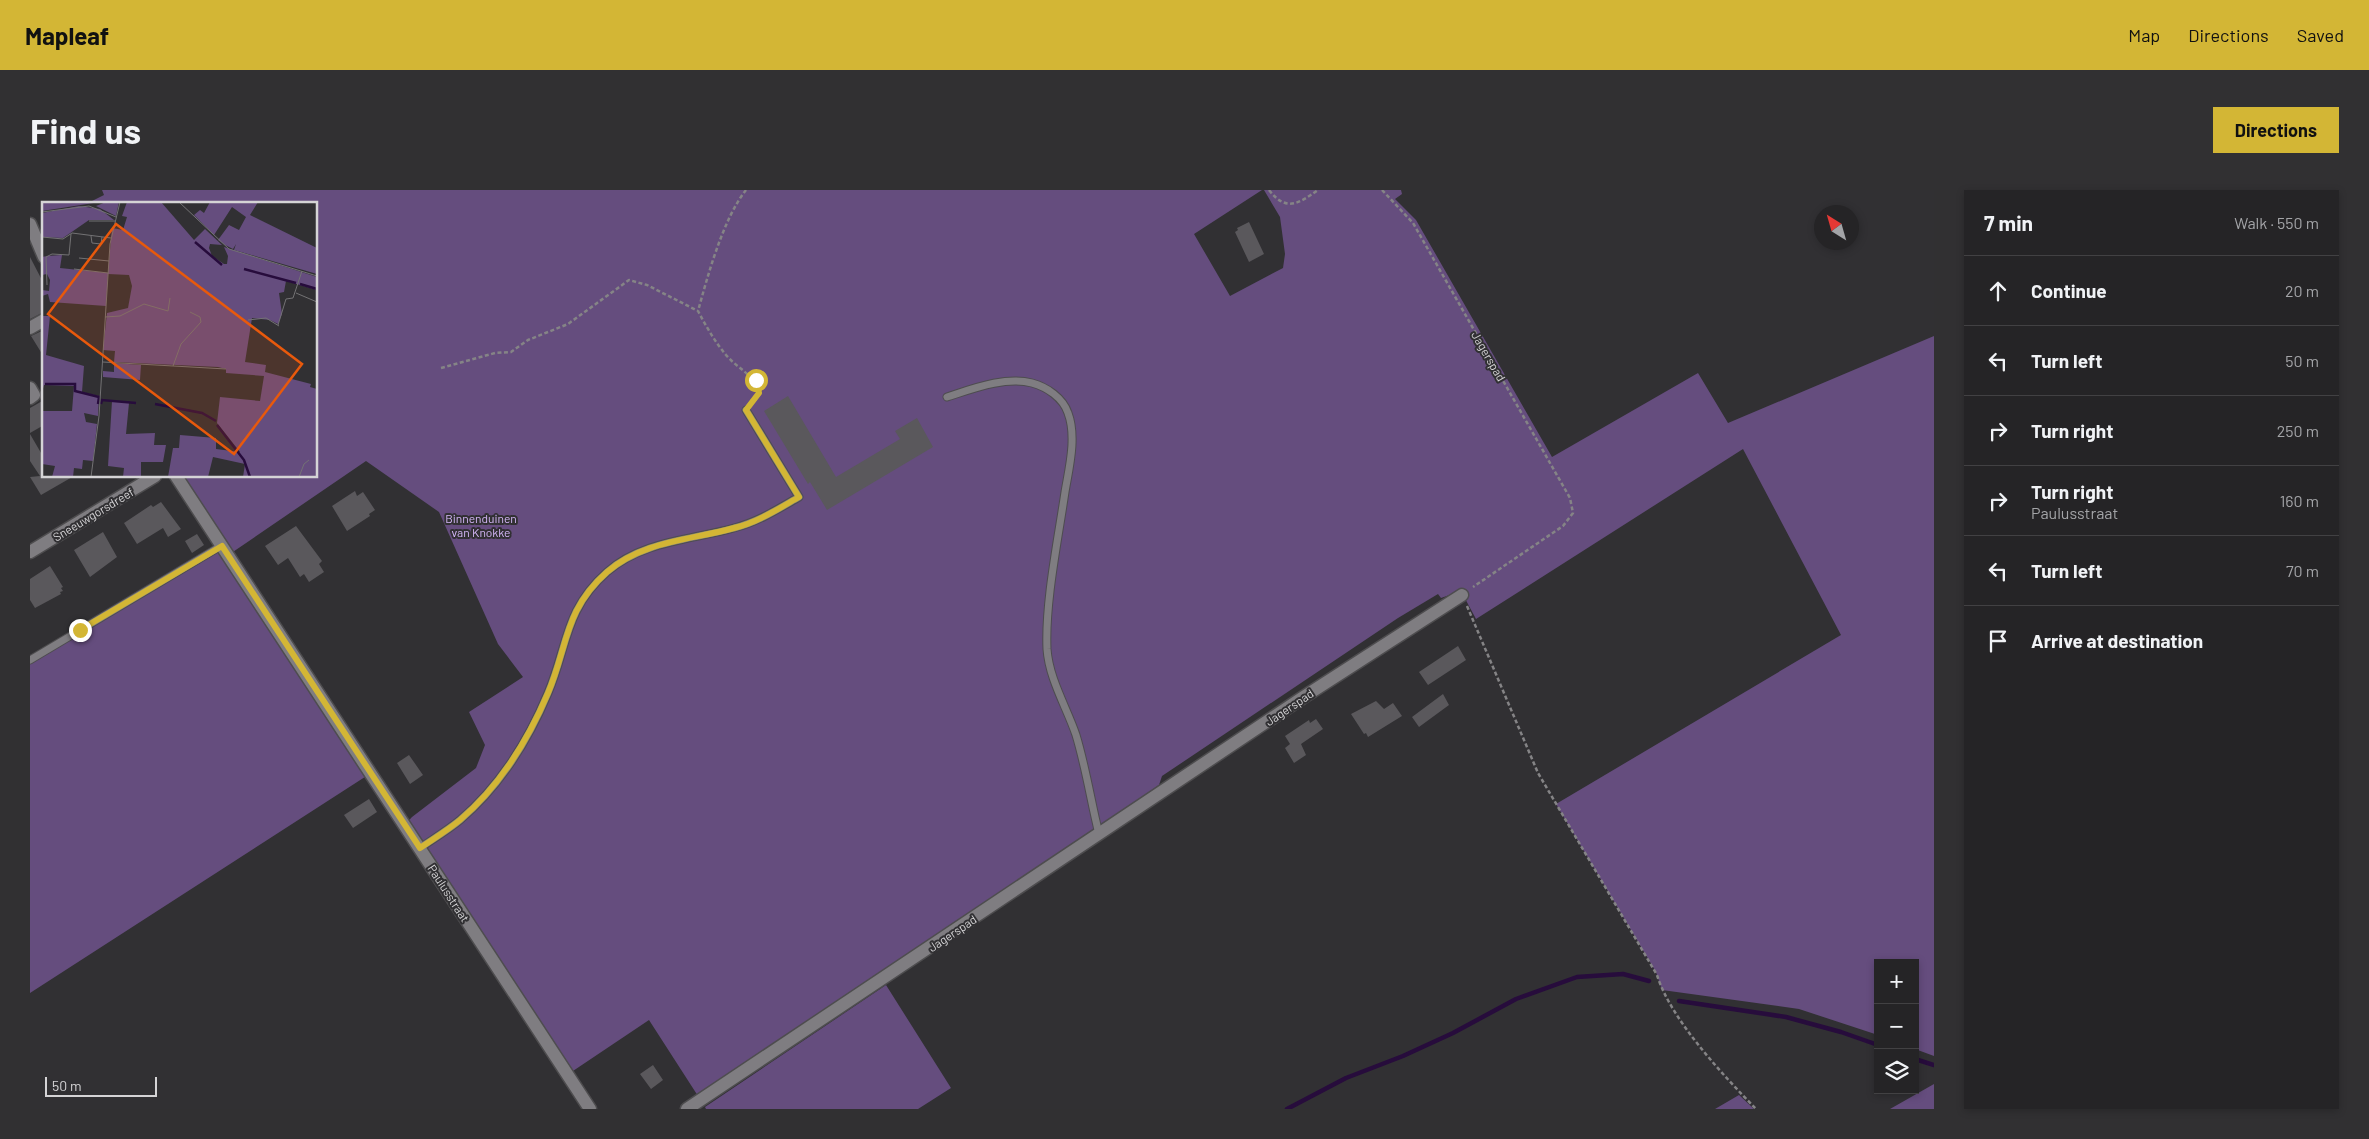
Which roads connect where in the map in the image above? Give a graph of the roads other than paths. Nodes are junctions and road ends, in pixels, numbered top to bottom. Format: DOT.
graph roads {
  1 [pos="30,224"];
  2 [pos="42,252"];
  3 [pos="42,321"];
  4 [pos="30,328"];
  5 [pos="30,388"];
  6 [pos="947,397"];
  7 [pos="30,398"];
  8 [pos="746,410"];
  9 [pos="152,478"];
  10 [pos="177,478"];
  11 [pos="222,546"];
  12 [pos="30,552"];
  13 [pos="1462,594"];
  14 [pos="30,660"];
  15 [pos="1099,835"];
  16 [pos="420,848"];
  17 [pos="590,1109"];
  18 [pos="687,1109"];
  1 -- 2 [label="street"];
  3 -- 4 [label="street"];
  5 -- 7 [label="street"];
  6 -- 15 [label="lane"];
  8 -- 16 [label="lane"];
  9 -- 12 [label="street, Sneeuwgorsdreef"];
  10 -- 11 [label="street, Paulusstraat"];
  11 -- 14 [label="lane"];
  11 -- 16 [label="street, Paulusstraat"];
  13 -- 15 [label="street, Jagerspad"];
  15 -- 18 [label="street, Jagerspad"];
  16 -- 17 [label="street, Paulusstraat"];
}
